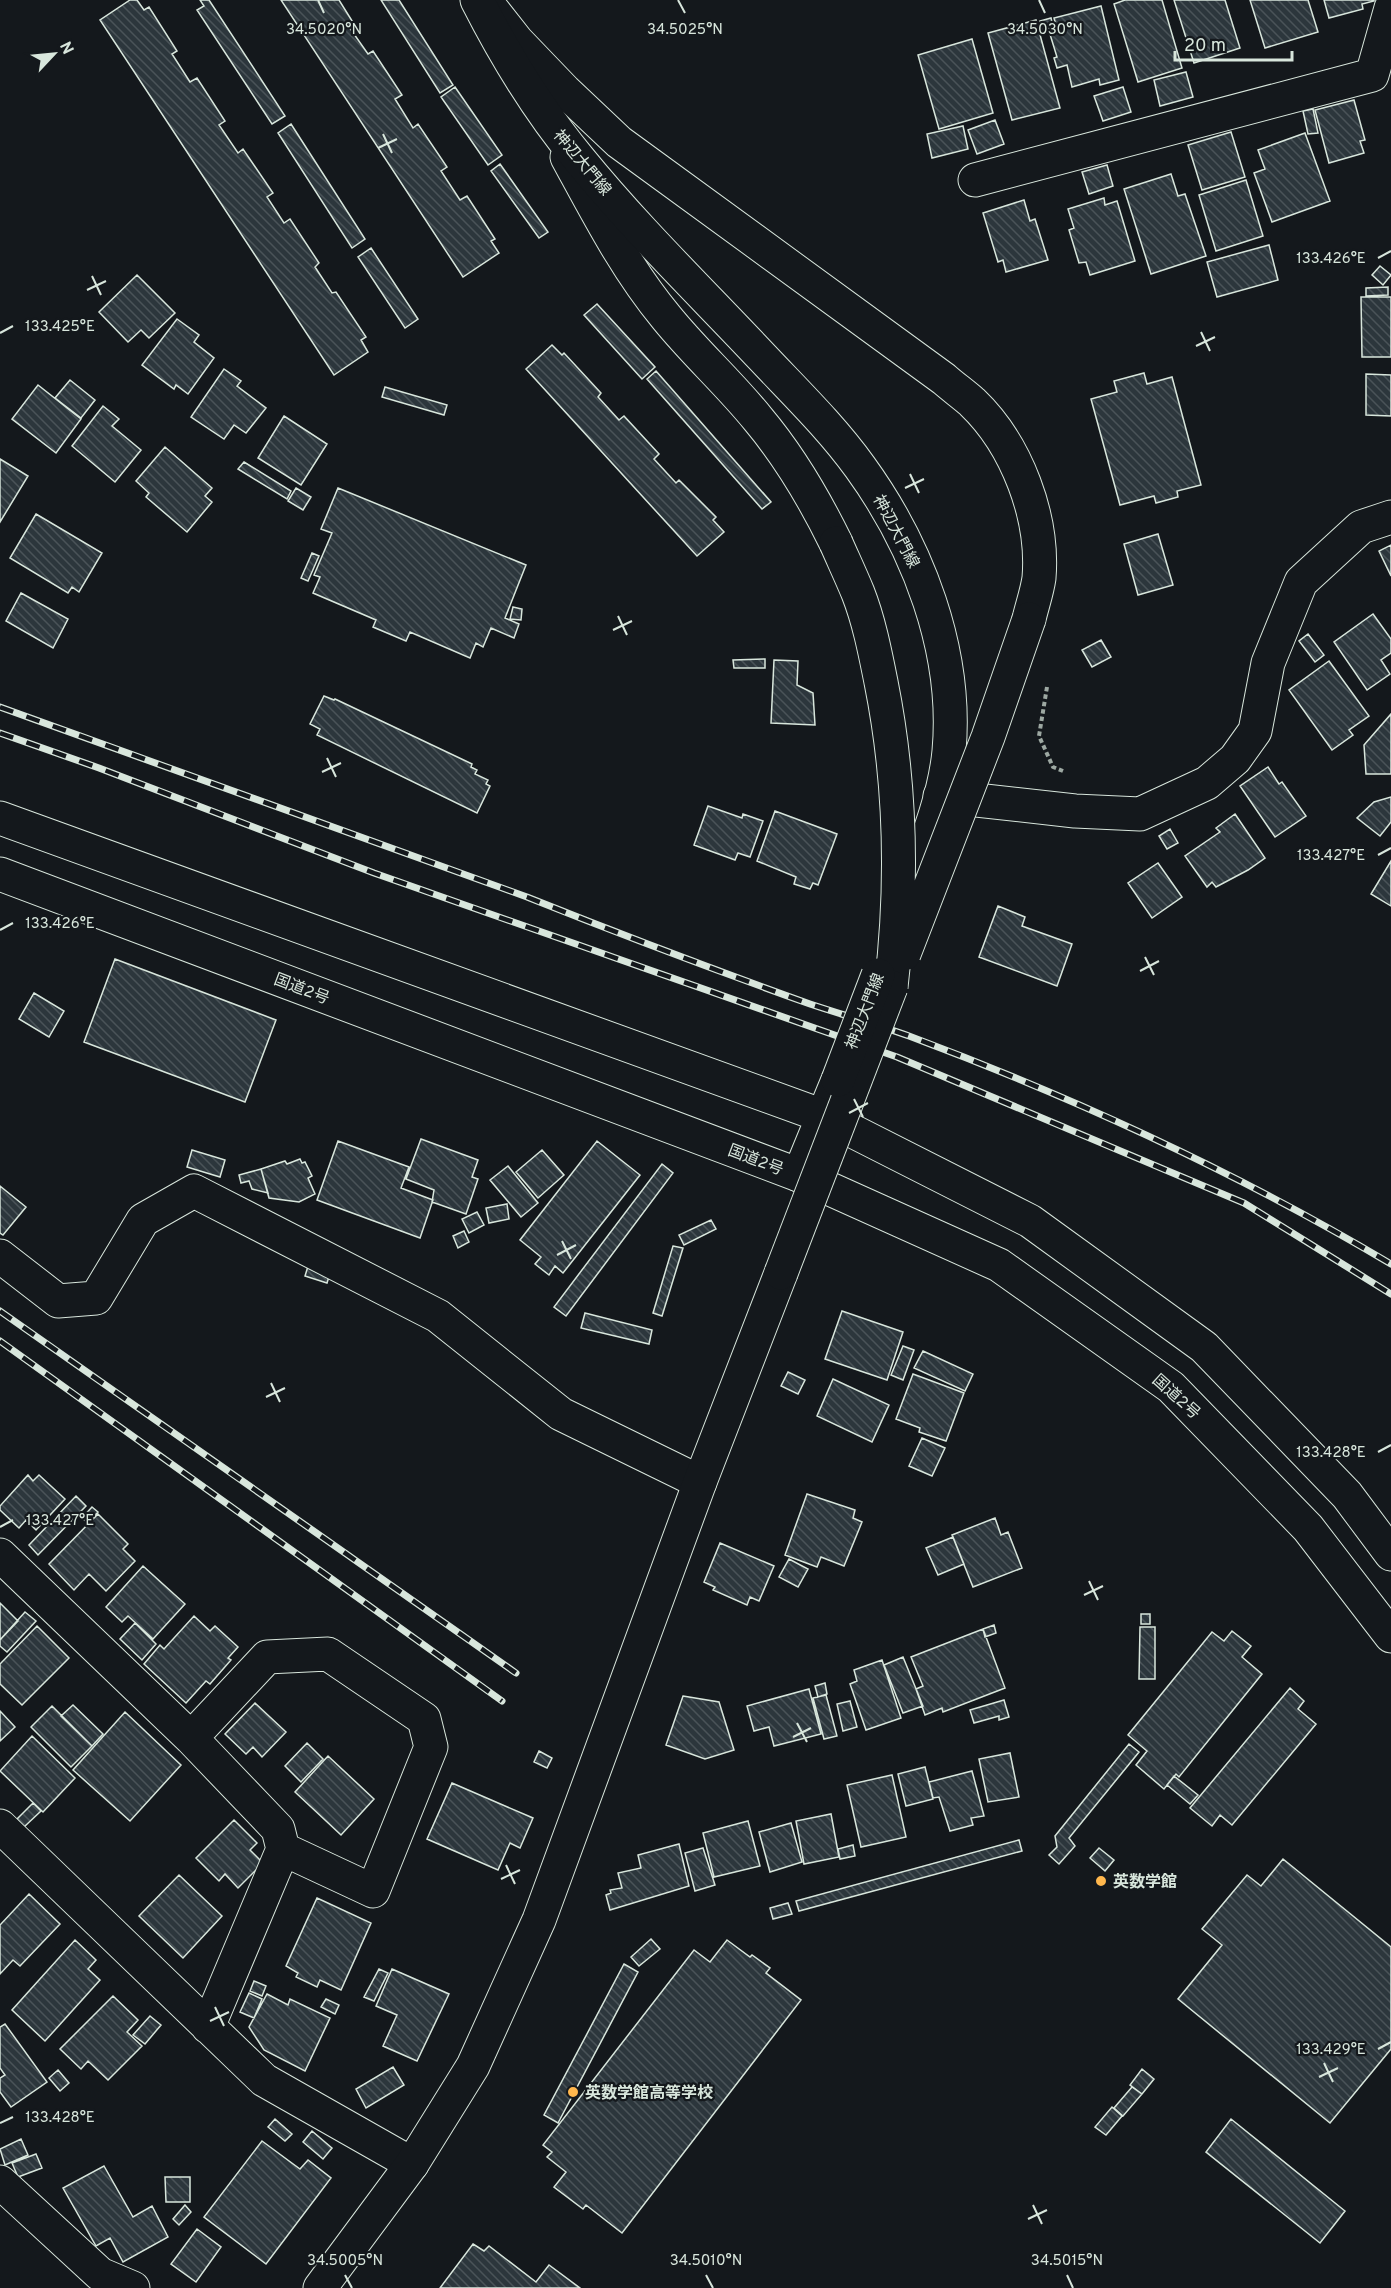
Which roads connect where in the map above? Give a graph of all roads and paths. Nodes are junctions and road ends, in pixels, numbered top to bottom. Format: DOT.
graph roads {
  1 [pos="477,0"];
  2 [pos="484,0"];
  3 [pos="1391,8"];
  4 [pos="544,115"];
  5 [pos="975,180"];
  6 [pos="1391,517"];
  7 [pos="1047,679"];
  8 [pos="1073,775"];
  9 [pos="940,796"];
  10 [pos="0,818"];
  11 [pos="0,874"];
  12 [pos="885,981"];
  13 [pos="823,1116"];
  14 [pos="799,1175"];
  15 [pos="0,1256"];
  16 [pos="700,1482"];
  17 [pos="1391,1554"];
  18 [pos="0,1555"];
  19 [pos="1391,1636"];
  20 [pos="191,1738"];
  21 [pos="0,1826"];
  22 [pos="283,1849"];
  23 [pos="208,2027"];
  24 [pos="412,2164"];
  25 [pos="0,2182"];
  26 [pos="133,2288"];
  27 [pos="320,2288"];
  1 -- 4 [label="main road, 神辺大門線"];
  2 -- 12 [label="main road, bridge"];
  3 -- 5 [label="main road"];
  4 -- 9 [label="main road, 神辺大門線"];
  4 -- 12 [label="main road, bridge"];
  6 -- 9 [label="main road"];
  7 -- 8 [label="path"];
  9 -- 12 [label="main road, 神辺大門線"];
  10 -- 13 [label="main road"];
  11 -- 14 [label="main road, 国道2号"];
  12 -- 13 [label="main road, 神辺大門線, bridge"];
  12 -- 16 [label="main road, bridge"];
  13 -- 14 [label="main road, 神辺大門線"];
  13 -- 17 [label="main road"];
  14 -- 19 [label="main road, 国道2号"];
  15 -- 16 [label="main road"];
  16 -- 24 [label="main road"];
  18 -- 20 [label="main road"];
  20 -- 22 [label="main road"];
  20 -- 22 [label="main road"];
  21 -- 23 [label="main road"];
  22 -- 23 [label="main road"];
  23 -- 24 [label="main road"];
  24 -- 27 [label="main road"];
  25 -- 26 [label="main road"];
}
